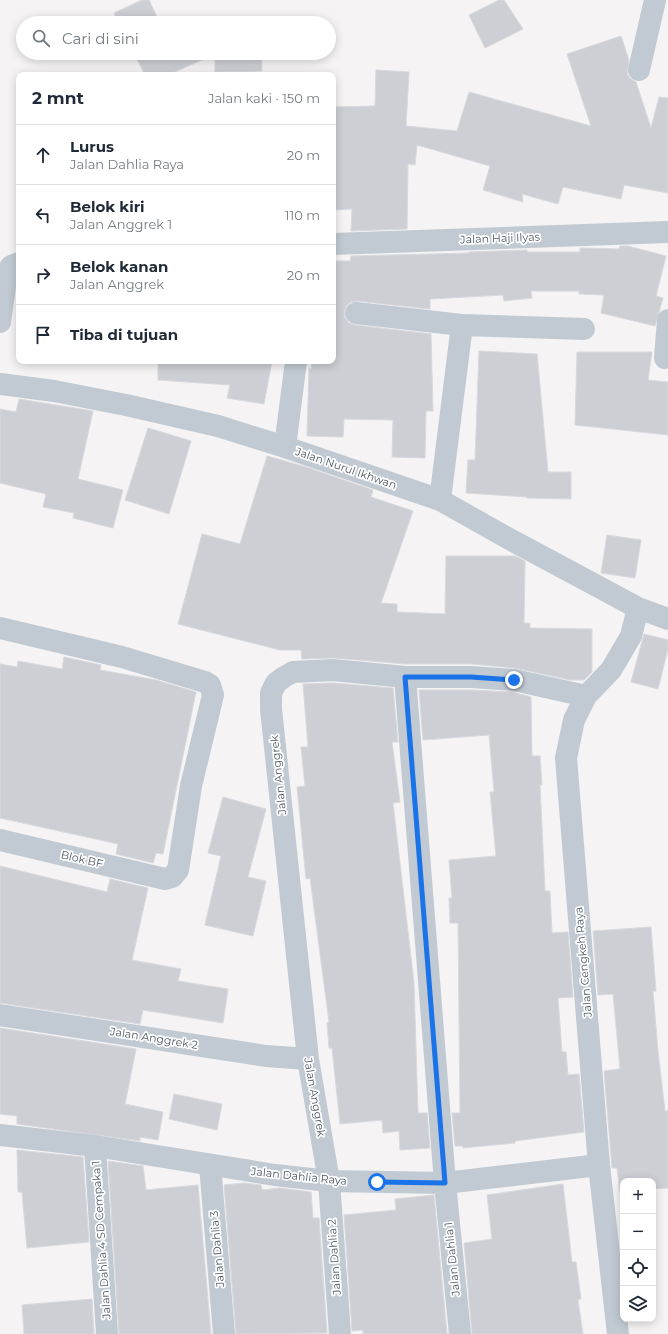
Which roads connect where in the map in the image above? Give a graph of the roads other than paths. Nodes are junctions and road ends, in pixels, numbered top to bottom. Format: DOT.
graph roads {
  1 [pos="655,0"];
  2 [pos="639,70"];
  3 [pos="668,232"];
  4 [pos="336,244"];
  5 [pos="16,264"];
  6 [pos="356,313"];
  7 [pos="668,320"];
  8 [pos="0,322"];
  9 [pos="462,325"];
  10 [pos="584,329"];
  11 [pos="665,358"];
  12 [pos="296,364"];
  13 [pos="0,384"];
  14 [pos="285,447"];
  15 [pos="440,500"];
  16 [pos="638,608"];
  17 [pos="668,619"];
  18 [pos="0,628"];
  19 [pos="405,677"];
  20 [pos="586,696"];
  21 [pos="0,840"];
  22 [pos="0,1015"];
  23 [pos="308,1059"];
  24 [pos="0,1135"];
  25 [pos="95,1146"];
  26 [pos="210,1165"];
  27 [pos="599,1165"];
  28 [pos="329,1181"];
  29 [pos="445,1183"];
  30 [pos="107,1334"];
  31 [pos="224,1334"];
  32 [pos="340,1334"];
  33 [pos="460,1334"];
  34 [pos="618,1334"];
  1 -- 2 [label="street"];
  3 -- 4 [label="street, Jalan Haji Ilyas"];
  5 -- 8 [label="street"];
  6 -- 9 [label="street"];
  7 -- 11 [label="street"];
  9 -- 10 [label="street"];
  9 -- 15 [label="street"];
  12 -- 14 [label="street"];
  13 -- 14 [label="street, Jalan Nurul Ikhwan"];
  14 -- 15 [label="street, Jalan Nurul Ikhwan"];
  15 -- 16 [label="street, Jalan Nurul Ikhwan"];
  16 -- 17 [label="street, Jalan Nurul Ikhwan"];
  16 -- 20 [label="street, Jalan Cengkeh Raya"];
  18 -- 21 [label="street, Blok BF"];
  19 -- 20 [label="street, Jalan Anggrek"];
  19 -- 23 [label="street, Jalan Anggrek"];
  19 -- 29 [label="street, Jalan Dahlia 1"];
  20 -- 27 [label="street, Jalan Cengkeh Raya"];
  22 -- 23 [label="street, Jalan Anggrek 2"];
  23 -- 28 [label="street, Jalan Anggrek"];
  24 -- 25 [label="street, Jalan Dahlia Raya"];
  25 -- 26 [label="street, Jalan Dahlia Raya"];
  25 -- 30 [label="street, Jalan Dahlia 4 SD Cempaka 1"];
  26 -- 28 [label="street, Jalan Dahlia Raya"];
  26 -- 31 [label="street, Jalan Dahlia 3"];
  27 -- 29 [label="street, Jalan Dahlia Raya"];
  27 -- 34 [label="street, Jalan Cengkeh Raya"];
  28 -- 29 [label="street, Jalan Dahlia Raya"];
  28 -- 32 [label="street, Jalan Dahlia 2"];
  29 -- 33 [label="street, Jalan Dahlia 1"];
}
